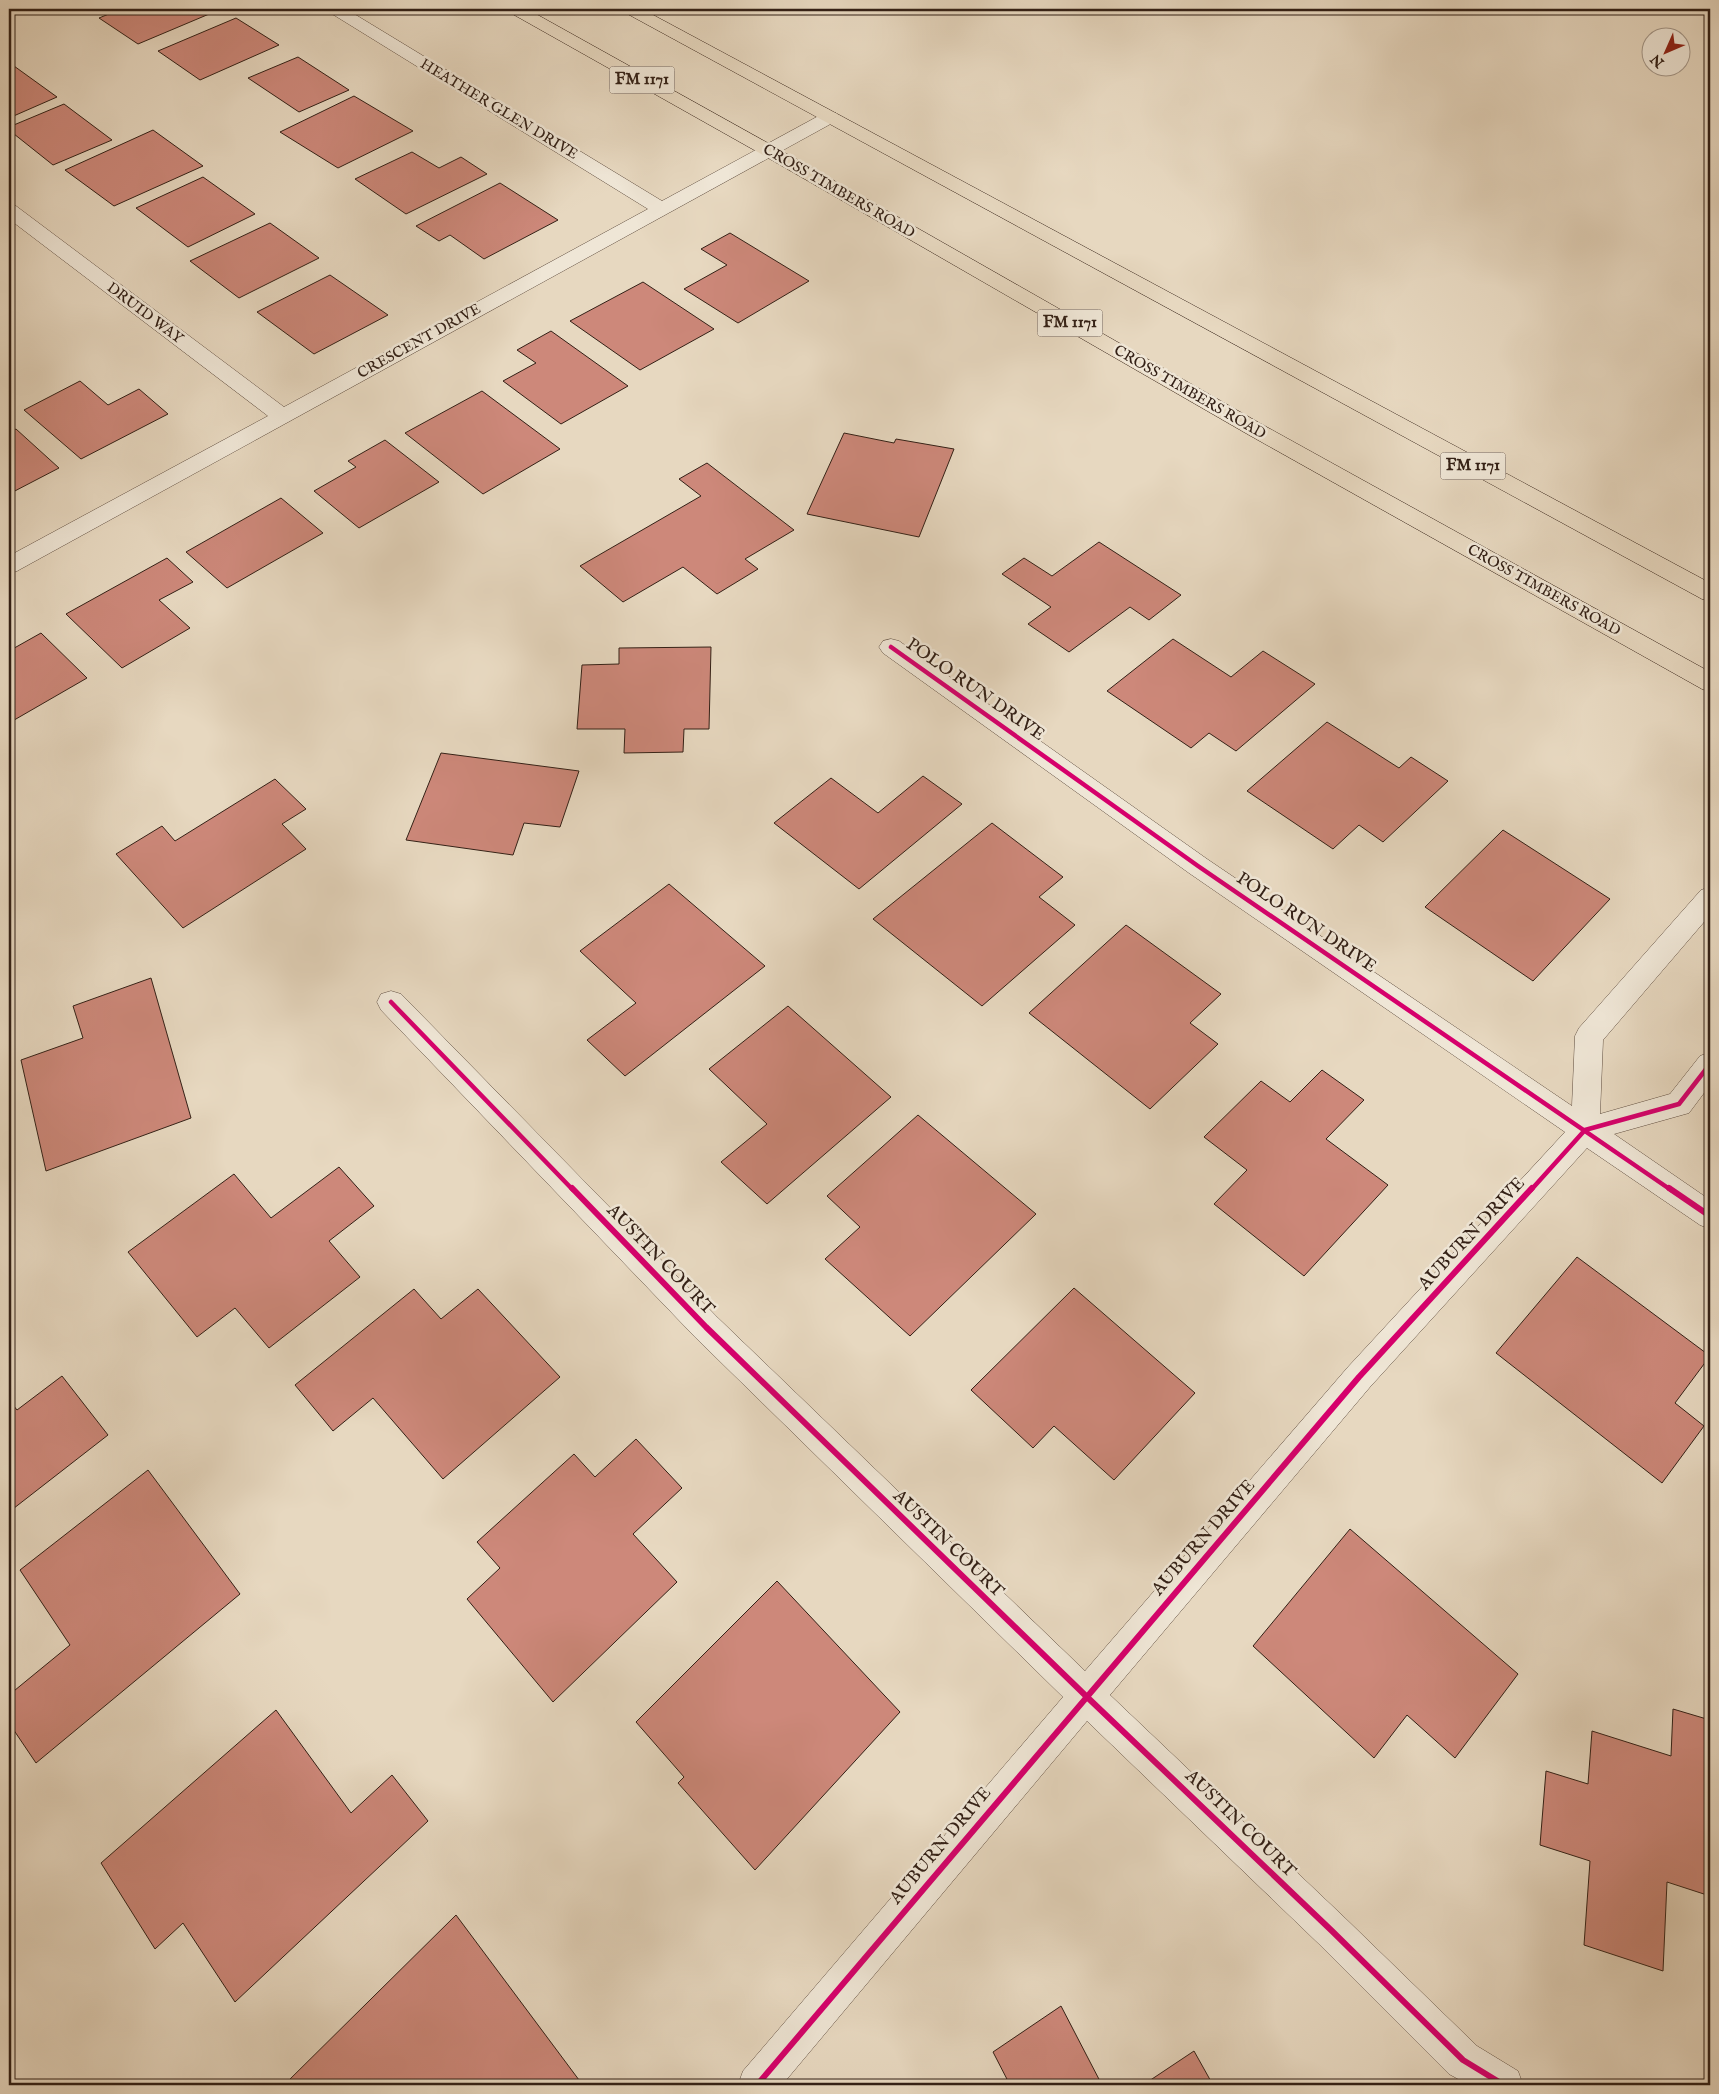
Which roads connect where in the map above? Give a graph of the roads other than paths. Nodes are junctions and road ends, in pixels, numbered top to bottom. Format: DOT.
graph roads {
  1 [pos="336,9"];
  2 [pos="515,9"];
  3 [pos="630,9"];
  4 [pos="830,117"];
  5 [pos="769,151"];
  6 [pos="662,209"];
  7 [pos="9,210"];
  8 [pos="282,416"];
  9 [pos="9,566"];
  10 [pos="1710,593"];
  11 [pos="891,647"];
  12 [pos="1710,683"];
  13 [pos="1710,897"];
  14 [pos="391,1002"];
  15 [pos="1710,1064"];
  16 [pos="1586,1130"];
  17 [pos="1710,1216"];
  18 [pos="1086,1696"];
  19 [pos="757,2085"];
  20 [pos="1504,2085"];
  1 -- 6 [label="street, HEATHER GLEN DRIVE"];
  2 -- 5 [label="main road, CROSS TIMBERS ROAD / FM 1171"];
  3 -- 4 [label="main road, FM 1171"];
  4 -- 5 [label="street, CRESCENT DRIVE"];
  4 -- 10 [label="main road, FM 1171"];
  5 -- 6 [label="street, CRESCENT DRIVE"];
  5 -- 12 [label="main road, CROSS TIMBERS ROAD / FM 1171"];
  6 -- 8 [label="street, CRESCENT DRIVE"];
  7 -- 8 [label="street, DRUID WAY"];
  8 -- 9 [label="street, CRESCENT DRIVE"];
  11 -- 16 [label="street, POLO RUN DRIVE"];
  13 -- 16 [label="street"];
  14 -- 18 [label="street, AUSTIN COURT"];
  15 -- 16 [label="street"];
  16 -- 17 [label="street, POLO RUN DRIVE"];
  16 -- 18 [label="street, AUBURN DRIVE"];
  18 -- 19 [label="street, AUBURN DRIVE"];
  18 -- 20 [label="street, AUSTIN COURT"];
}
